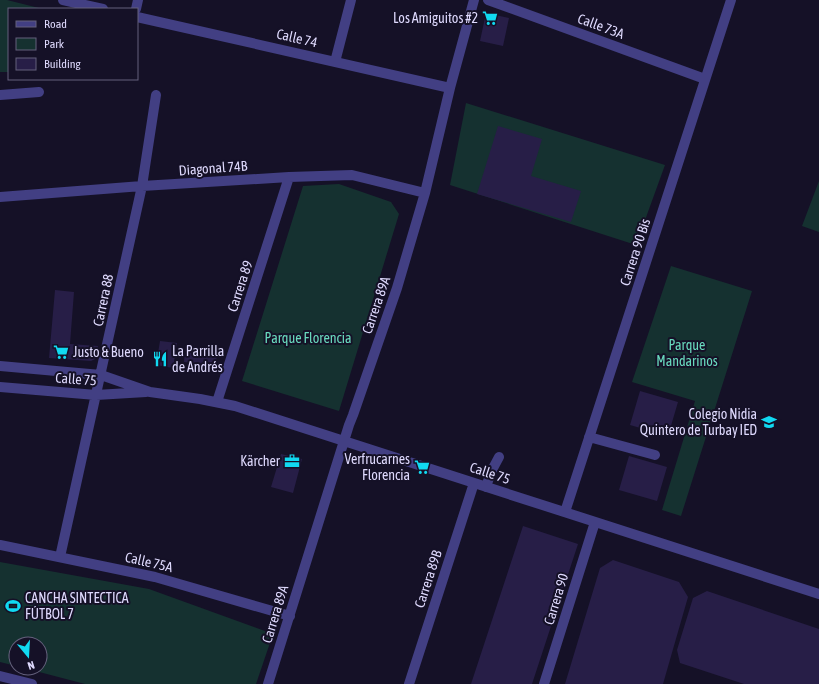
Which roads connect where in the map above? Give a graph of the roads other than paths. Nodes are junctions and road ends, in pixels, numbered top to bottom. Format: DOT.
graph roads {
  1 [pos="64,0"];
  2 [pos="351,0"];
  3 [pos="474,0"];
  4 [pos="488,0"];
  5 [pos="731,0"];
  6 [pos="99,8"];
  7 [pos="138,17"];
  8 [pos="335,62"];
  9 [pos="705,79"];
  10 [pos="450,88"];
  11 [pos="40,92"];
  12 [pos="0,95"];
  13 [pos="156,95"];
  14 [pos="289,177"];
  15 [pos="142,186"];
  16 [pos="425,193"];
  17 [pos="0,197"];
  18 [pos="0,366"];
  19 [pos="101,375"];
  20 [pos="0,387"];
  21 [pos="150,392"];
  22 [pos="96,395"];
  23 [pos="217,402"];
  24 [pos="590,437"];
  25 [pos="344,441"];
  26 [pos="655,455"];
  27 [pos="499,457"];
  28 [pos="474,483"];
  29 [pos="486,487"];
  30 [pos="565,512"];
  31 [pos="595,522"];
  32 [pos="0,545"];
  33 [pos="60,557"];
  34 [pos="819,594"];
  35 [pos="290,616"];
  36 [pos="0,677"];
  37 [pos="32,684"];
  38 [pos="268,684"];
  39 [pos="409,684"];
  40 [pos="544,684"];
  1 -- 6 [label="street"];
  2 -- 8 [label="street"];
  3 -- 10 [label="street, Carrera 89A"];
  4 -- 9 [label="street, Calle 73A"];
  5 -- 9 [label="street, Carrera 90 Bis"];
  7 -- 8 [label="street, Calle 74"];
  8 -- 10 [label="street, Calle 74"];
  9 -- 24 [label="street, Carrera 90 Bis"];
  10 -- 16 [label="street, Carrera 89A"];
  11 -- 12 [label="street"];
  13 -- 15 [label="street, Carrera 88"];
  14 -- 15 [label="street, Diagonal 74B"];
  14 -- 16 [label="street, Diagonal 74B"];
  14 -- 23 [label="street, Carrera 89"];
  15 -- 17 [label="street, Diagonal 74B"];
  15 -- 19 [label="street, Carrera 88"];
  16 -- 25 [label="street, Carrera 89A"];
  18 -- 19 [label="street, Calle 75"];
  19 -- 21 [label="street, Calle 75"];
  19 -- 22 [label="street, Carrera 88"];
  20 -- 22 [label="street, Calle 75"];
  21 -- 22 [label="street, Calle 75"];
  21 -- 23 [label="street, Calle 75"];
  22 -- 33 [label="street, Carrera 88"];
  23 -- 25 [label="street, Calle 75"];
  24 -- 26 [label="street"];
  24 -- 30 [label="street, Carrera 90 Bis"];
  25 -- 28 [label="street, Calle 75"];
  25 -- 35 [label="street, Carrera 89A"];
  27 -- 29 [label="street"];
  28 -- 29 [label="street, Calle 75"];
  28 -- 39 [label="street, Carrera 89B"];
  29 -- 30 [label="street, Calle 75"];
  30 -- 31 [label="street, Calle 75"];
  31 -- 34 [label="street, Calle 75"];
  31 -- 40 [label="street, Carrera 90"];
  32 -- 33 [label="street, Calle 75A"];
  33 -- 35 [label="street, Calle 75A"];
  35 -- 38 [label="street, Carrera 89A"];
  36 -- 37 [label="street"];
}
